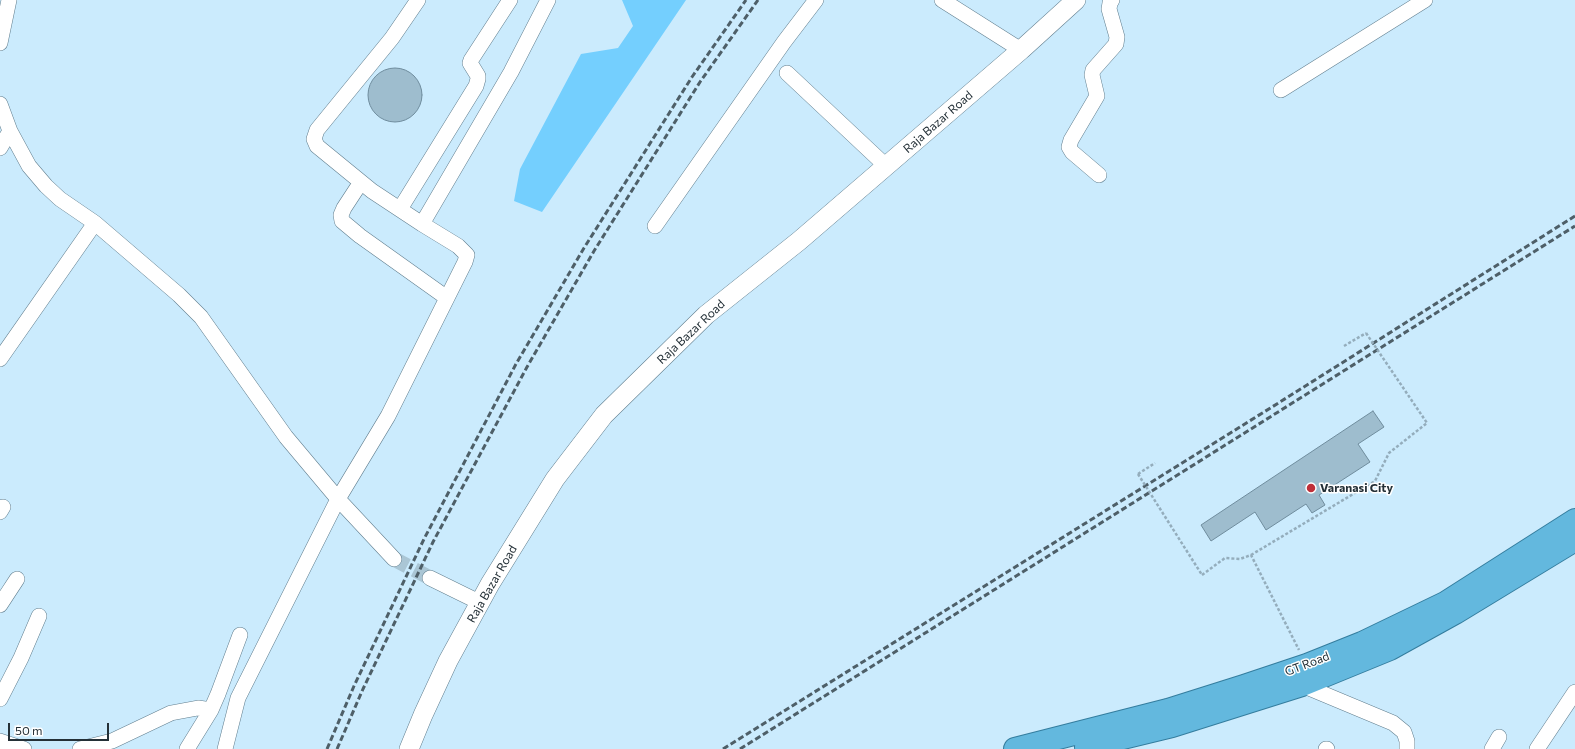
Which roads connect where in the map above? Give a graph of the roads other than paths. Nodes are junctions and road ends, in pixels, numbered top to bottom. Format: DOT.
graph roads {
  1 [pos="9,0"];
  2 [pos="418,0"];
  3 [pos="510,0"];
  4 [pos="548,0"];
  5 [pos="816,0"];
  6 [pos="942,0"];
  7 [pos="1076,0"];
  8 [pos="1112,0"];
  9 [pos="1425,0"];
  10 [pos="0,43"];
  11 [pos="1021,50"];
  12 [pos="788,73"];
  13 [pos="1282,90"];
  14 [pos="0,104"];
  15 [pos="10,131"];
  16 [pos="0,148"];
  17 [pos="886,166"];
  18 [pos="1099,175"];
  19 [pos="361,182"];
  20 [pos="400,209"];
  21 [pos="95,223"];
  22 [pos="422,224"];
  23 [pos="655,226"];
  24 [pos="447,298"];
  25 [pos="0,359"];
  26 [pos="338,499"];
  27 [pos="1575,520"];
  28 [pos="1575,540"];
  29 [pos="394,559"];
  30 [pos="430,578"];
  31 [pos="17,580"];
  32 [pos="481,603"];
  33 [pos="0,605"];
  34 [pos="39,616"];
  35 [pos="240,635"];
  36 [pos="1304,675"];
  37 [pos="220,689"];
  38 [pos="1575,692"];
  39 [pos="238,698"];
  40 [pos="0,699"];
  41 [pos="211,710"];
  42 [pos="0,741"];
  43 [pos="111,745"];
  44 [pos="24,749"];
  45 [pos="80,749"];
  46 [pos="188,749"];
  47 [pos="225,749"];
  48 [pos="409,749"];
  49 [pos="1015,749"];
  50 [pos="1075,749"];
  51 [pos="1407,749"];
  52 [pos="1537,749"];
  1 -- 10 [label="street"];
  2 -- 19 [label="street"];
  3 -- 20 [label="street"];
  4 -- 22 [label="street"];
  5 -- 23 [label="street"];
  6 -- 11 [label="street"];
  7 -- 11 [label="street, Raja Bazar Road"];
  8 -- 18 [label="street"];
  9 -- 13 [label="street"];
  11 -- 17 [label="street, Raja Bazar Road"];
  12 -- 17 [label="street"];
  14 -- 15 [label="street"];
  15 -- 16 [label="street"];
  15 -- 21 [label="street"];
  17 -- 32 [label="street, Raja Bazar Road"];
  19 -- 20 [label="street"];
  19 -- 24 [label="street"];
  20 -- 22 [label="street"];
  21 -- 25 [label="street"];
  21 -- 26 [label="street"];
  22 -- 24 [label="street"];
  24 -- 26 [label="street"];
  26 -- 29 [label="street"];
  26 -- 39 [label="street"];
  27 -- 36 [label="highway, GT Road"];
  28 -- 36 [label="highway, GT Road"];
  30 -- 32 [label="street"];
  31 -- 33 [label="street"];
  32 -- 48 [label="street, Raja Bazar Road"];
  34 -- 40 [label="street"];
  35 -- 37 [label="street"];
  36 -- 49 [label="highway, GT Road"];
  36 -- 50 [label="highway, GT Road"];
  36 -- 51 [label="street"];
  37 -- 39 [label="street"];
  37 -- 41 [label="street"];
  38 -- 52 [label="street"];
  39 -- 47 [label="street"];
  41 -- 43 [label="street"];
  41 -- 46 [label="street"];
  42 -- 44 [label="street"];
  43 -- 45 [label="street"];
}
